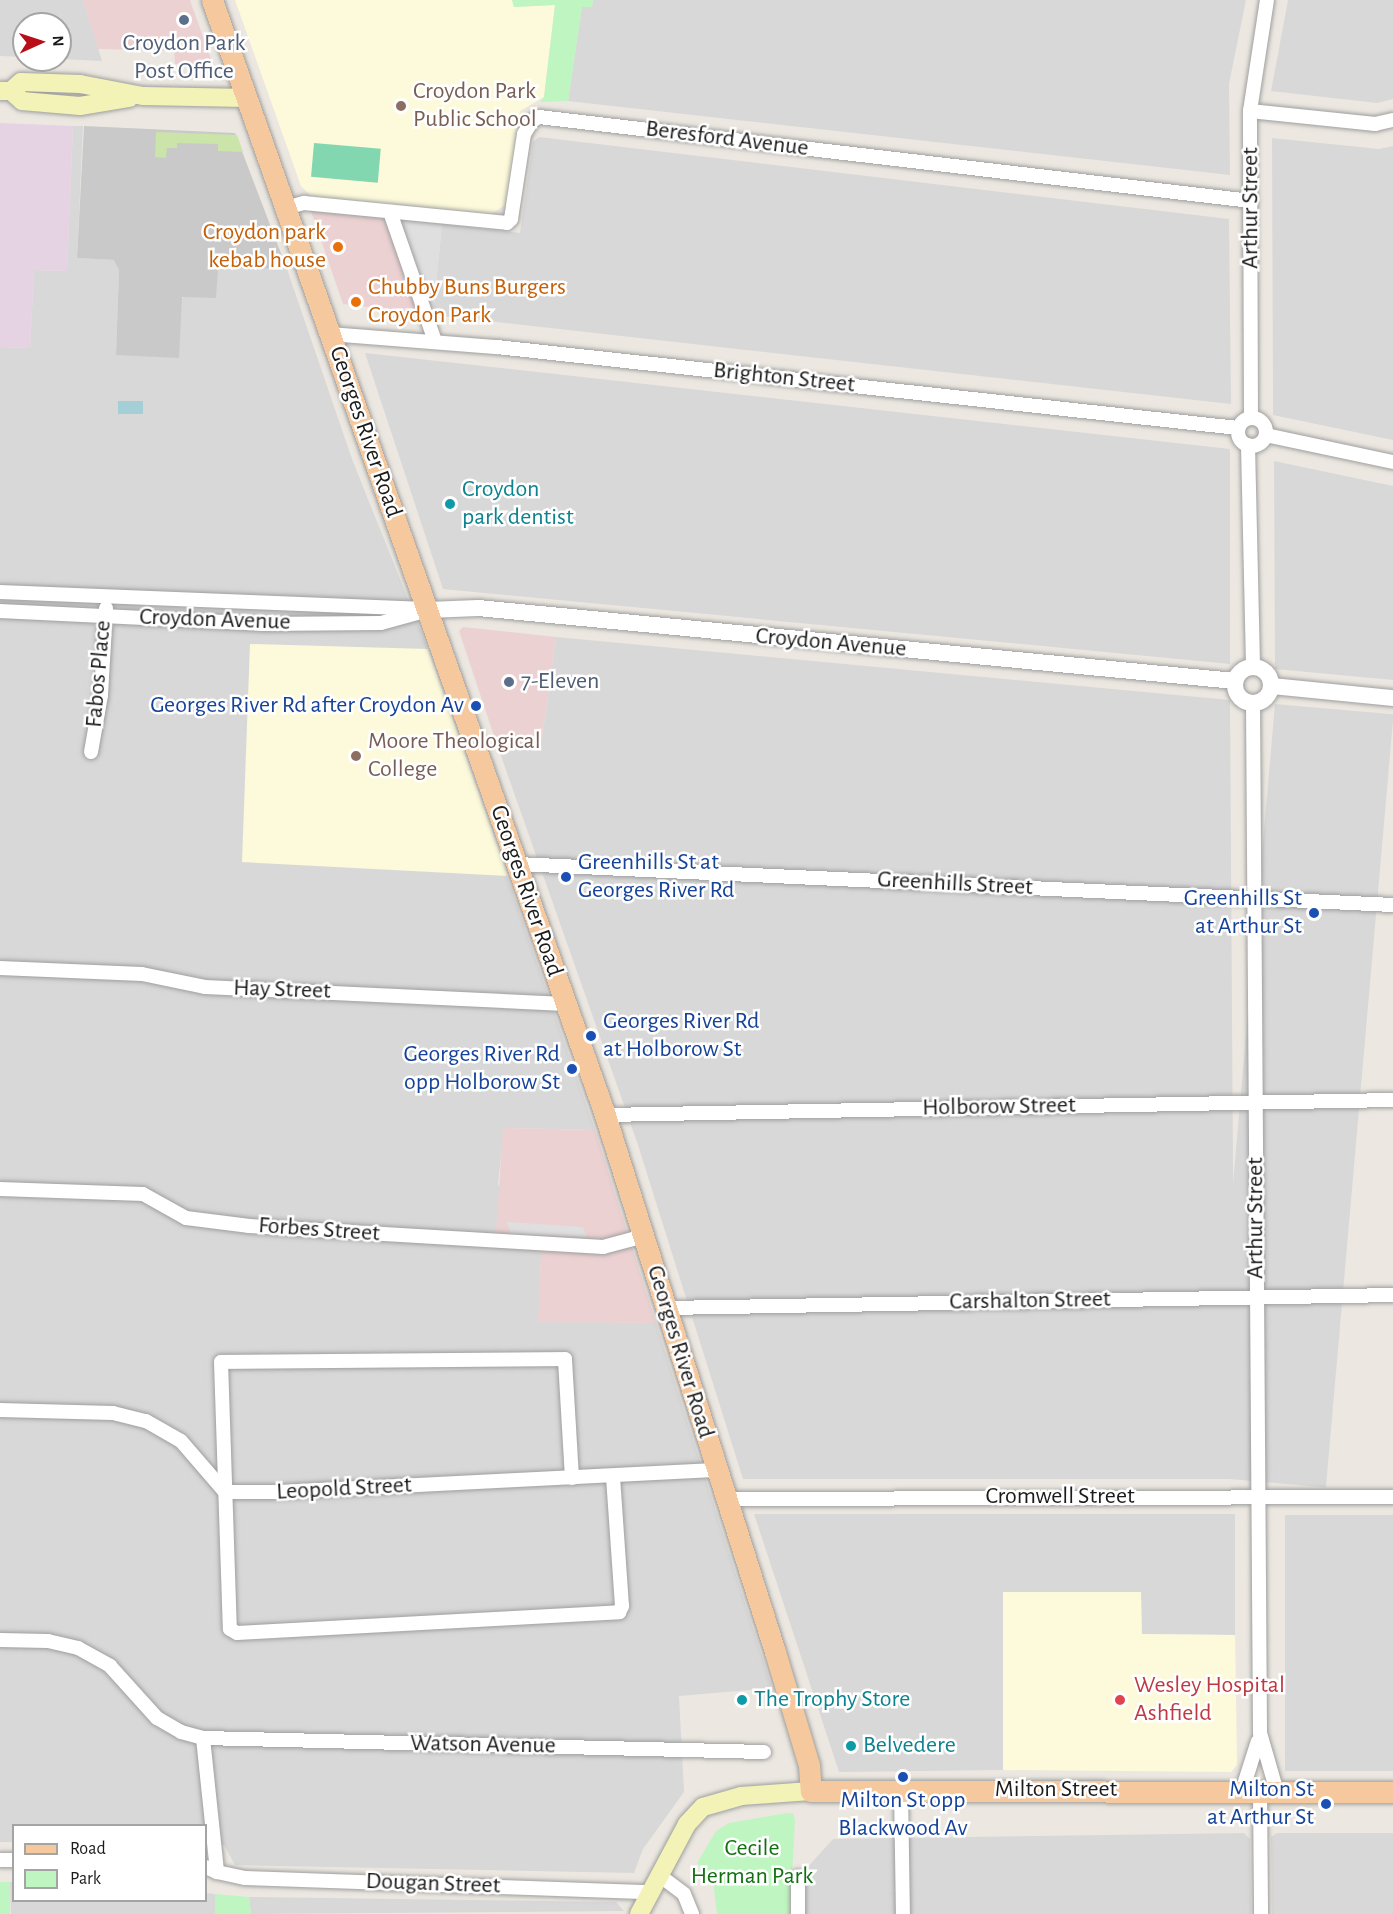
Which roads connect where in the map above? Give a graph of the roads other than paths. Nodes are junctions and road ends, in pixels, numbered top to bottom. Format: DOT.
graph roads {
  1 [pos="213,0"];
  2 [pos="1267,0"];
  3 [pos="5,91"];
  4 [pos="247,98"];
  5 [pos="1251,111"];
  6 [pos="1393,120"];
  7 [pos="1251,201"];
  8 [pos="286,208"];
  9 [pos="390,212"];
  10 [pos="330,334"];
  11 [pos="435,341"];
  12 [pos="1251,417"];
  13 [pos="1238,428"];
  14 [pos="1266,435"];
  15 [pos="1248,446"];
  16 [pos="1393,462"];
  17 [pos="0,592"];
  18 [pos="106,597"];
  19 [pos="428,610"];
  20 [pos="0,611"];
  21 [pos="105,616"];
  22 [pos="1253,666"];
  23 [pos="1235,681"];
  24 [pos="1272,686"];
  25 [pos="1393,698"];
  26 [pos="1253,703"];
  27 [pos="91,752"];
  28 [pos="517,864"];
  29 [pos="1254,898"];
  30 [pos="1393,905"];
  31 [pos="0,968"];
  32 [pos="565,1004"];
  33 [pos="1393,1100"];
  34 [pos="1256,1102"];
  35 [pos="605,1115"];
  36 [pos="0,1189"];
  37 [pos="644,1236"];
  38 [pos="1393,1295"];
  39 [pos="1257,1297"];
  40 [pos="666,1308"];
  41 [pos="0,1410"];
  42 [pos="717,1470"];
  43 [pos="613,1476"];
  44 [pos="572,1478"];
  45 [pos="225,1492"];
  46 [pos="1258,1496"];
  47 [pos="1393,1497"];
  48 [pos="727,1498"];
  49 [pos="0,1640"];
  50 [pos="1260,1733"];
  51 [pos="203,1738"];
  52 [pos="764,1752"];
  53 [pos="902,1790"];
  54 [pos="811,1791"];
  55 [pos="1259,1791"];
  56 [pos="1393,1792"];
  57 [pos="211,1869"];
  58 [pos="659,1875"];
  59 [pos="798,1877"];
  60 [pos="650,1892"];
  61 [pos="639,1914"];
  62 [pos="692,1914"];
  63 [pos="798,1914"];
  64 [pos="903,1914"];
  65 [pos="1261,1914"];
  1 -- 4 [label="main road, Georges River Road"];
  2 -- 5 [label="street, Arthur Street"];
  3 -- 4 [label="main road"];
  4 -- 8 [label="main road, Georges River Road"];
  5 -- 6 [label="street"];
  5 -- 7 [label="street, Arthur Street"];
  7 -- 9 [label="street, Beresford Avenue"];
  7 -- 12 [label="street, Arthur Street"];
  8 -- 9 [label="street, Beresford Avenue"];
  8 -- 10 [label="main road, Georges River Road"];
  9 -- 11 [label="street"];
  10 -- 11 [label="street, Brighton Street"];
  10 -- 19 [label="main road, Georges River Road"];
  11 -- 13 [label="street, Brighton Street"];
  12 -- 13 [label="street"];
  12 -- 14 [label="street"];
  13 -- 15 [label="street"];
  14 -- 15 [label="street"];
  14 -- 16 [label="street"];
  15 -- 22 [label="street"];
  17 -- 18 [label="street, Croydon Avenue"];
  18 -- 19 [label="street, Croydon Avenue"];
  18 -- 21 [label="street, Fabos Place"];
  19 -- 21 [label="street, Croydon Avenue"];
  19 -- 23 [label="street, Croydon Avenue"];
  19 -- 28 [label="main road, Georges River Road"];
  20 -- 21 [label="street, Croydon Avenue"];
  21 -- 27 [label="street, Fabos Place"];
  22 -- 23 [label="street"];
  22 -- 24 [label="street"];
  23 -- 26 [label="street"];
  24 -- 25 [label="street"];
  24 -- 26 [label="street"];
  26 -- 29 [label="street, Arthur Street"];
  28 -- 29 [label="street, Greenhills Street"];
  28 -- 32 [label="main road, Georges River Road"];
  29 -- 30 [label="street, Greenhills Street"];
  29 -- 34 [label="street, Arthur Street"];
  31 -- 32 [label="street, Hay Street"];
  32 -- 35 [label="main road, Georges River Road"];
  33 -- 34 [label="street, Holborow Street"];
  34 -- 35 [label="street, Holborow Street"];
  34 -- 39 [label="street, Arthur Street"];
  35 -- 37 [label="main road, Georges River Road"];
  36 -- 37 [label="street, Forbes Street"];
  37 -- 40 [label="main road, Georges River Road"];
  38 -- 39 [label="street, Carshalton Street"];
  39 -- 40 [label="street, Carshalton Street"];
  39 -- 46 [label="street, Arthur Street"];
  40 -- 42 [label="main road, Georges River Road"];
  41 -- 45 [label="street"];
  42 -- 43 [label="street, Leopold Street"];
  42 -- 48 [label="main road, Georges River Road"];
  43 -- 44 [label="street, Leopold Street"];
  43 -- 45 [label="street"];
  44 -- 45 [label="street, Leopold Street"];
  44 -- 45 [label="street"];
  46 -- 47 [label="street, Cromwell Street"];
  46 -- 48 [label="street, Cromwell Street"];
  46 -- 50 [label="street, Arthur Street"];
  48 -- 54 [label="main road, Georges River Road"];
  49 -- 51 [label="street, Watson Avenue"];
  50 -- 55 [label="street, Arthur Street"];
  50 -- 55 [label="street, Arthur Street"];
  51 -- 52 [label="street, Watson Avenue"];
  51 -- 57 [label="street"];
  53 -- 54 [label="main road, Milton Street"];
  53 -- 55 [label="main road, Milton Street"];
  53 -- 64 [label="street"];
  54 -- 58 [label="main road, Milton Street"];
  55 -- 56 [label="main road, Milton Street"];
  55 -- 65 [label="street, Arthur Street"];
  57 -- 60 [label="street, Dougan Street"];
  58 -- 60 [label="main road, Milton Street"];
  58 -- 62 [label="street"];
  59 -- 63 [label="street"];
  60 -- 61 [label="main road, Milton Street"];
}
